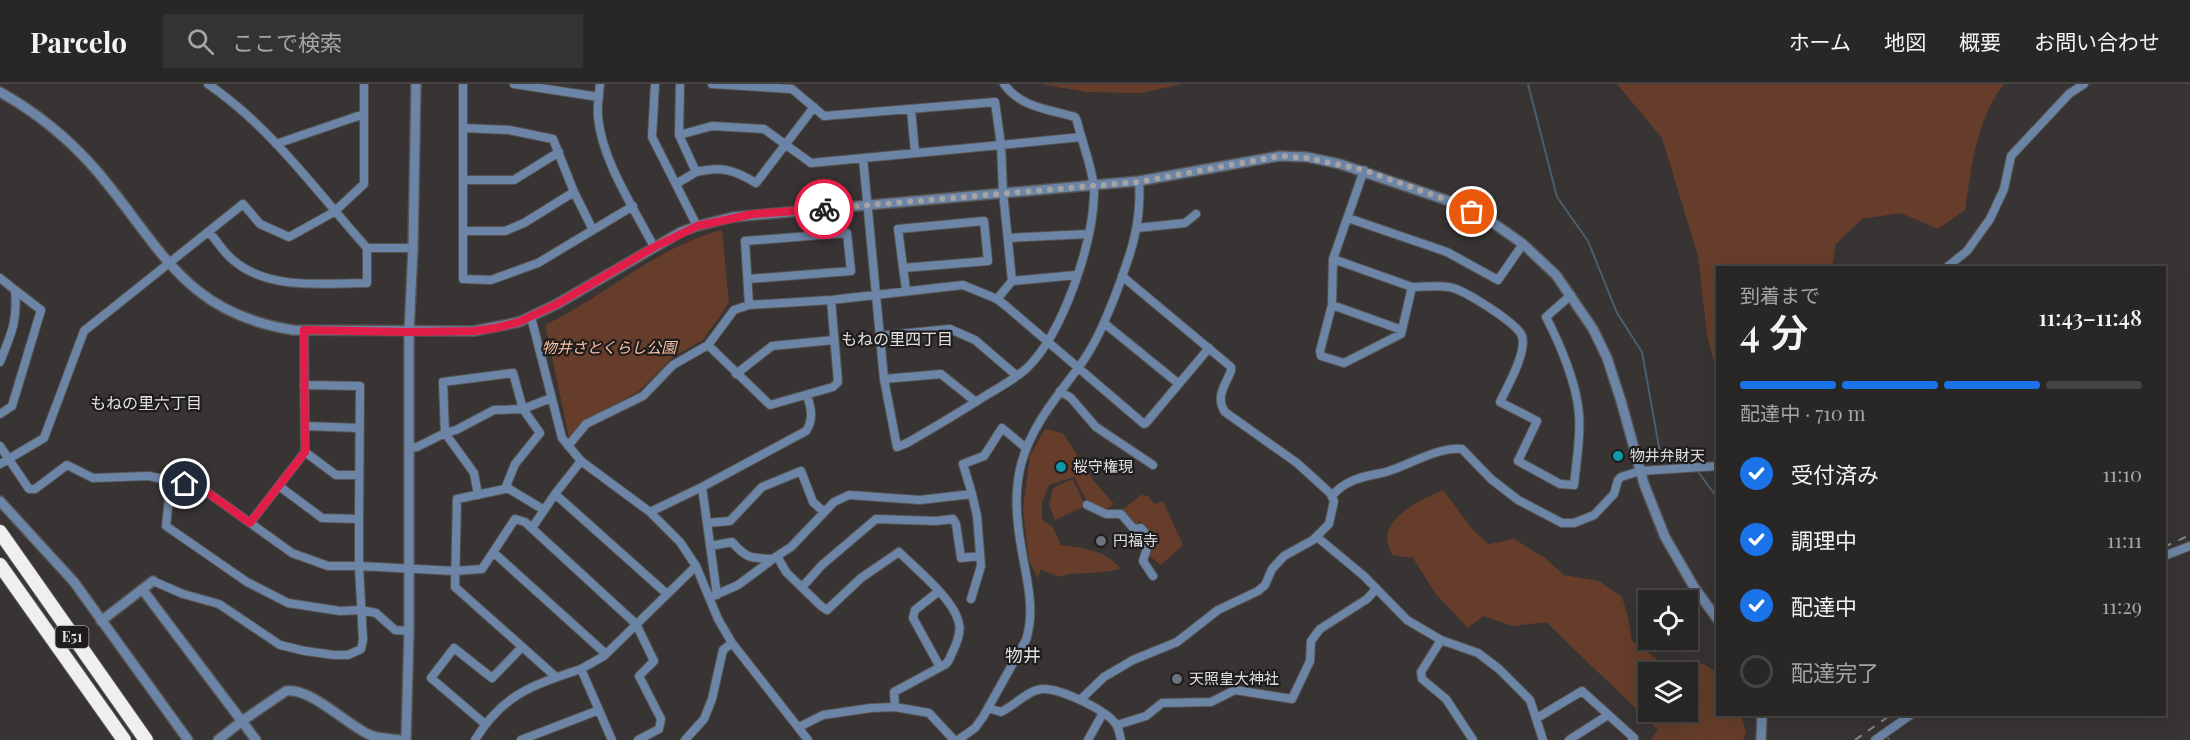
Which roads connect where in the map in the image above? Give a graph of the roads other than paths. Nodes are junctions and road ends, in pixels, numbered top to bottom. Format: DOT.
graph roads {
  1 [pos="208,84"];
  2 [pos="364,84"];
  3 [pos="416,84"];
  4 [pos="464,84"];
  5 [pos="514,84"];
  6 [pos="600,84"];
  7 [pos="655,84"];
  8 [pos="680,84"];
  9 [pos="712,84"];
  10 [pos="1004,84"];
  11 [pos="2084,84"];
  12 [pos="743,85"];
  13 [pos="0,93"];
  14 [pos="599,97"];
  15 [pos="814,107"];
  16 [pos="911,109"];
  17 [pos="364,114"];
  18 [pos="463,128"];
  19 [pos="679,135"];
  20 [pos="1081,137"];
  21 [pos="276,144"];
  22 [pos="785,144"];
  23 [pos="1001,145"];
  24 [pos="559,152"];
  25 [pos="915,153"];
  26 [pos="863,158"];
  27 [pos="1364,170"];
  28 [pos="696,172"];
  29 [pos="463,180"];
  30 [pos="1138,182"];
  31 [pos="676,184"];
  32 [pos="1094,184"];
  33 [pos="574,192"];
  34 [pos="1003,192"];
  35 [pos="633,206"];
  36 [pos="868,206"];
  37 [pos="334,212"];
  38 [pos="1196,214"];
  39 [pos="1348,218"];
  40 [pos="697,226"];
  41 [pos="1137,228"];
  42 [pos="593,230"];
  43 [pos="463,231"];
  44 [pos="209,232"];
  45 [pos="1088,234"];
  46 [pos="1008,238"];
  47 [pos="1523,244"];
  48 [pos="654,247"];
  49 [pos="367,248"];
  50 [pos="413,248"];
  51 [pos="1333,259"];
  52 [pos="169,265"];
  53 [pos="1948,266"];
  54 [pos="903,268"];
  55 [pos="1077,275"];
  56 [pos="1122,276"];
  57 [pos="0,278"];
  58 [pos="748,279"];
  59 [pos="1012,281"];
  60 [pos="1412,287"];
  61 [pos="15,290"];
  62 [pos="906,290"];
  63 [pos="876,295"];
  64 [pos="1571,295"];
  65 [pos="997,299"];
  66 [pos="831,300"];
  67 [pos="749,305"];
  68 [pos="1332,305"];
  69 [pos="531,317"];
  70 [pos="1104,323"];
  71 [pos="304,330"];
  72 [pos="1402,330"];
  73 [pos="409,332"];
  74 [pos="879,336"];
  75 [pos="834,340"];
  76 [pos="1048,342"];
  77 [pos="708,345"];
  78 [pos="1209,348"];
  79 [pos="0,362"];
  80 [pos="1078,369"];
  81 [pos="736,374"];
  82 [pos="1017,376"];
  83 [pos="884,379"];
  84 [pos="1179,384"];
  85 [pos="304,385"];
  86 [pos="1060,391"];
  87 [pos="807,395"];
  88 [pos="551,398"];
  89 [pos="976,402"];
  90 [pos="523,409"];
  91 [pos="0,414"];
  92 [pos="305,426"];
  93 [pos="359,428"];
  94 [pos="445,433"];
  95 [pos="0,446"];
  96 [pos="568,446"];
  97 [pos="410,448"];
  98 [pos="1026,448"];
  99 [pos="305,452"];
  100 [pos="9,459"];
  101 [pos="582,460"];
  102 [pos="0,464"];
  103 [pos="1154,465"];
  104 [pos="1716,466"];
  105 [pos="1640,471"];
  106 [pos="359,476"];
  107 [pos="171,481"];
  108 [pos="279,486"];
  109 [pos="506,486"];
  110 [pos="702,487"];
  111 [pos="555,494"];
  112 [pos="972,494"];
  113 [pos="478,495"];
  114 [pos="1332,496"];
  115 [pos="0,501"];
  116 [pos="1087,505"];
  117 [pos="544,510"];
  118 [pos="650,512"];
  119 [pos="824,512"];
  120 [pos="359,519"];
  121 [pos="250,523"];
  122 [pos="707,523"];
  123 [pos="532,528"];
  124 [pos="0,532"];
  125 [pos="1317,537"];
  126 [pos="710,546"];
  127 [pos="2190,546"];
  128 [pos="493,552"];
  129 [pos="2166,555"];
  130 [pos="979,556"];
  131 [pos="774,558"];
  132 [pos="0,565"];
  133 [pos="358,566"];
  134 [pos="696,566"];
  135 [pos="408,568"];
  136 [pos="455,571"];
  137 [pos="1153,576"];
  138 [pos="153,581"];
  139 [pos="802,586"];
  140 [pos="142,589"];
  141 [pos="1376,589"];
  142 [pos="939,591"];
  143 [pos="667,594"];
  144 [pos="713,597"];
  145 [pos="971,599"];
  146 [pos="361,610"];
  147 [pos="1716,617"];
  148 [pos="101,621"];
  149 [pos="636,624"];
  150 [pos="409,631"];
  151 [pos="1442,640"];
  152 [pos="732,643"];
  153 [pos="522,648"];
  154 [pos="606,654"];
  155 [pos="940,667"];
  156 [pos="581,669"];
  157 [pos="556,677"];
  158 [pos="1080,700"];
  159 [pos="895,707"];
  160 [pos="988,708"];
  161 [pos="599,710"];
  162 [pos="1103,713"];
  163 [pos="1608,715"];
  164 [pos="1762,716"];
  165 [pos="1909,716"];
  166 [pos="1537,718"];
  167 [pos="242,721"];
  168 [pos="485,724"];
  169 [pos="1117,725"];
  170 [pos="799,727"];
  171 [pos="124,740"];
  172 [pos="146,740"];
  173 [pos="188,740"];
  174 [pos="219,740"];
  175 [pos="256,740"];
  176 [pos="400,740"];
  177 [pos="406,740"];
  178 [pos="475,740"];
  179 [pos="521,740"];
  180 [pos="612,740"];
  181 [pos="638,740"];
  182 [pos="685,740"];
  183 [pos="808,740"];
  184 [pos="956,740"];
  185 [pos="1088,740"];
  186 [pos="1121,740"];
  187 [pos="1473,740"];
  188 [pos="1543,740"];
  189 [pos="1569,740"];
  190 [pos="1632,740"];
  191 [pos="1761,740"];
  192 [pos="1875,740"];
  1 -- 21 [label="street"];
  2 -- 17 [label="street"];
  3 -- 50 [label="street"];
  4 -- 18 [label="street"];
  5 -- 14 [label="street"];
  6 -- 14 [label="street"];
  7 -- 31 [label="street"];
  8 -- 19 [label="street"];
  9 -- 12 [label="street"];
  10 -- 20 [label="street"];
  11 -- 53 [label="street"];
  12 -- 15 [label="street"];
  13 -- 52 [label="street"];
  14 -- 35 [label="street"];
  15 -- 16 [label="street"];
  15 -- 22 [label="street"];
  16 -- 23 [label="street"];
  16 -- 25 [label="street"];
  17 -- 21 [label="street"];
  17 -- 37 [label="street"];
  18 -- 24 [label="street"];
  18 -- 29 [label="street"];
  19 -- 22 [label="street"];
  19 -- 28 [label="street"];
  20 -- 23 [label="street"];
  20 -- 32 [label="street"];
  21 -- 37 [label="street"];
  22 -- 26 [label="street"];
  22 -- 28 [label="street"];
  23 -- 25 [label="street"];
  23 -- 34 [label="street"];
  24 -- 29 [label="street"];
  24 -- 33 [label="street"];
  25 -- 26 [label="street"];
  26 -- 36 [label="street"];
  27 -- 30 [label="street"];
  27 -- 39 [label="street"];
  27 -- 47 [label="street"];
  28 -- 31 [label="street"];
  29 -- 43 [label="street"];
  30 -- 32 [label="street"];
  30 -- 41 [label="street"];
  31 -- 40 [label="street"];
  32 -- 34 [label="street"];
  32 -- 45 [label="street"];
  33 -- 42 [label="street"];
  33 -- 43 [label="street"];
  34 -- 36 [label="street"];
  34 -- 46 [label="street"];
  35 -- 42 [label="street"];
  35 -- 48 [label="street"];
  36 -- 40 [label="street"];
  36 -- 63 [label="street"];
  37 -- 44 [label="street"];
  37 -- 49 [label="street"];
  38 -- 41 [label="street"];
  39 -- 47 [label="street"];
  39 -- 51 [label="street"];
  40 -- 48 [label="street"];
  41 -- 56 [label="street"];
  42 -- 43 [label="street"];
  44 -- 49 [label="street"];
  44 -- 52 [label="street"];
  45 -- 46 [label="street"];
  45 -- 55 [label="street"];
  46 -- 59 [label="street"];
  47 -- 64 [label="street"];
  48 -- 69 [label="street"];
  49 -- 50 [label="street"];
  50 -- 73 [label="street"];
  51 -- 60 [label="street"];
  51 -- 68 [label="street"];
  52 -- 71 [label="street"];
  52 -- 100 [label="street"];
  54 -- 54 [label="street"];
  54 -- 62 [label="street"];
  55 -- 59 [label="street"];
  55 -- 76 [label="street"];
  56 -- 70 [label="street"];
  56 -- 78 [label="street"];
  57 -- 61 [label="street"];
  58 -- 58 [label="street"];
  58 -- 67 [label="street"];
  59 -- 65 [label="street"];
  60 -- 64 [label="street"];
  60 -- 72 [label="street"];
  61 -- 79 [label="street"];
  61 -- 91 [label="street"];
  62 -- 63 [label="street"];
  62 -- 65 [label="street"];
  63 -- 66 [label="street"];
  63 -- 74 [label="street"];
  64 -- 105 [label="street"];
  65 -- 76 [label="street"];
  66 -- 67 [label="street"];
  66 -- 75 [label="street"];
  67 -- 77 [label="street"];
  68 -- 72 [label="street"];
  68 -- 72 [label="street"];
  69 -- 73 [label="street"];
  69 -- 88 [label="street"];
  70 -- 80 [label="street"];
  70 -- 84 [label="street"];
  71 -- 73 [label="street"];
  71 -- 85 [label="street"];
  73 -- 97 [label="street"];
  74 -- 82 [label="street"];
  74 -- 83 [label="street"];
  75 -- 81 [label="street"];
  75 -- 87 [label="street"];
  76 -- 80 [label="street"];
  76 -- 82 [label="street"];
  77 -- 81 [label="street"];
  77 -- 96 [label="street"];
  78 -- 84 [label="street"];
  78 -- 114 [label="street"];
  80 -- 84 [label="street"];
  80 -- 86 [label="street"];
  81 -- 87 [label="street"];
  82 -- 89 [label="street"];
  83 -- 89 [label="street"];
  83 -- 89 [label="street"];
  85 -- 92 [label="street"];
  85 -- 93 [label="street"];
  86 -- 98 [label="street"];
  86 -- 103 [label="street"];
  87 -- 110 [label="street"];
  88 -- 90 [label="street"];
  88 -- 96 [label="street"];
  90 -- 94 [label="street"];
  90 -- 94 [label="street"];
  90 -- 109 [label="street"];
  92 -- 93 [label="street"];
  92 -- 99 [label="street"];
  93 -- 106 [label="street"];
  94 -- 97 [label="street"];
  94 -- 113 [label="street"];
  95 -- 100 [label="street"];
  96 -- 101 [label="street"];
  97 -- 135 [label="street"];
  98 -- 112 [label="street"];
  98 -- 160 [label="street"];
  99 -- 106 [label="street"];
  99 -- 108 [label="street"];
  100 -- 102 [label="street"];
  100 -- 107 [label="street"];
  101 -- 111 [label="street"];
  101 -- 118 [label="street"];
  104 -- 105 [label="street"];
  105 -- 114 [label="street"];
  105 -- 147 [label="street"];
  106 -- 120 [label="street"];
  107 -- 121 [label="street"];
  107 -- 146 [label="street"];
  108 -- 120 [label="street"];
  108 -- 121 [label="street"];
  109 -- 113 [label="street"];
  109 -- 117 [label="street"];
  110 -- 118 [label="street"];
  110 -- 122 [label="street"];
  111 -- 117 [label="street"];
  111 -- 143 [label="street"];
  112 -- 119 [label="street"];
  112 -- 130 [label="street"];
  113 -- 136 [label="street"];
  114 -- 125 [label="street"];
  115 -- 148 [label="street"];
  116 -- 137 [label="street"];
  117 -- 123 [label="street"];
  118 -- 134 [label="street"];
  119 -- 122 [label="street"];
  119 -- 131 [label="street"];
  120 -- 133 [label="street"];
  121 -- 133 [label="street"];
  122 -- 126 [label="street"];
  123 -- 128 [label="street"];
  123 -- 149 [label="street"];
  124 -- 172 [label="highway, E51"];
  125 -- 141 [label="street"];
  125 -- 158 [label="street"];
  126 -- 131 [label="street"];
  126 -- 144 [label="street"];
  127 -- 129 [label="street"];
  128 -- 136 [label="street"];
  128 -- 154 [label="street"];
  130 -- 139 [label="street"];
  130 -- 145 [label="street"];
  131 -- 139 [label="street"];
  131 -- 144 [label="street"];
  132 -- 171 [label="highway, E51"];
  133 -- 135 [label="street"];
  133 -- 146 [label="street"];
  134 -- 143 [label="street"];
  134 -- 144 [label="street"];
  135 -- 136 [label="street"];
  135 -- 150 [label="street"];
  136 -- 153 [label="street"];
  138 -- 140 [label="street"];
  138 -- 146 [label="street"];
  139 -- 142 [label="street"];
  140 -- 148 [label="street"];
  140 -- 167 [label="street"];
  141 -- 151 [label="street"];
  141 -- 169 [label="street"];
  142 -- 155 [label="street"];
  142 -- 155 [label="street"];
  143 -- 149 [label="street"];
  144 -- 152 [label="street"];
  146 -- 150 [label="street"];
  148 -- 173 [label="street"];
  149 -- 154 [label="street"];
  149 -- 181 [label="street"];
  150 -- 177 [label="street"];
  151 -- 166 [label="street"];
  151 -- 187 [label="street"];
  152 -- 170 [label="street"];
  152 -- 182 [label="street"];
  153 -- 157 [label="street"];
  153 -- 168 [label="street"];
  154 -- 156 [label="street"];
  155 -- 159 [label="street"];
  156 -- 157 [label="street"];
  156 -- 161 [label="street"];
  157 -- 168 [label="street"];
  158 -- 160 [label="street"];
  158 -- 162 [label="street"];
  159 -- 170 [label="street"];
  159 -- 184 [label="street"];
  160 -- 184 [label="street"];
  161 -- 179 [label="street"];
  161 -- 180 [label="street"];
  162 -- 169 [label="street"];
  162 -- 185 [label="street"];
  163 -- 166 [label="street"];
  163 -- 189 [label="street"];
  163 -- 190 [label="street"];
  164 -- 191 [label="street"];
  165 -- 192 [label="street"];
  166 -- 188 [label="street"];
  167 -- 174 [label="street"];
  167 -- 175 [label="street"];
  167 -- 176 [label="street"];
  168 -- 178 [label="street"];
  169 -- 186 [label="street"];
  170 -- 183 [label="street"];
}
